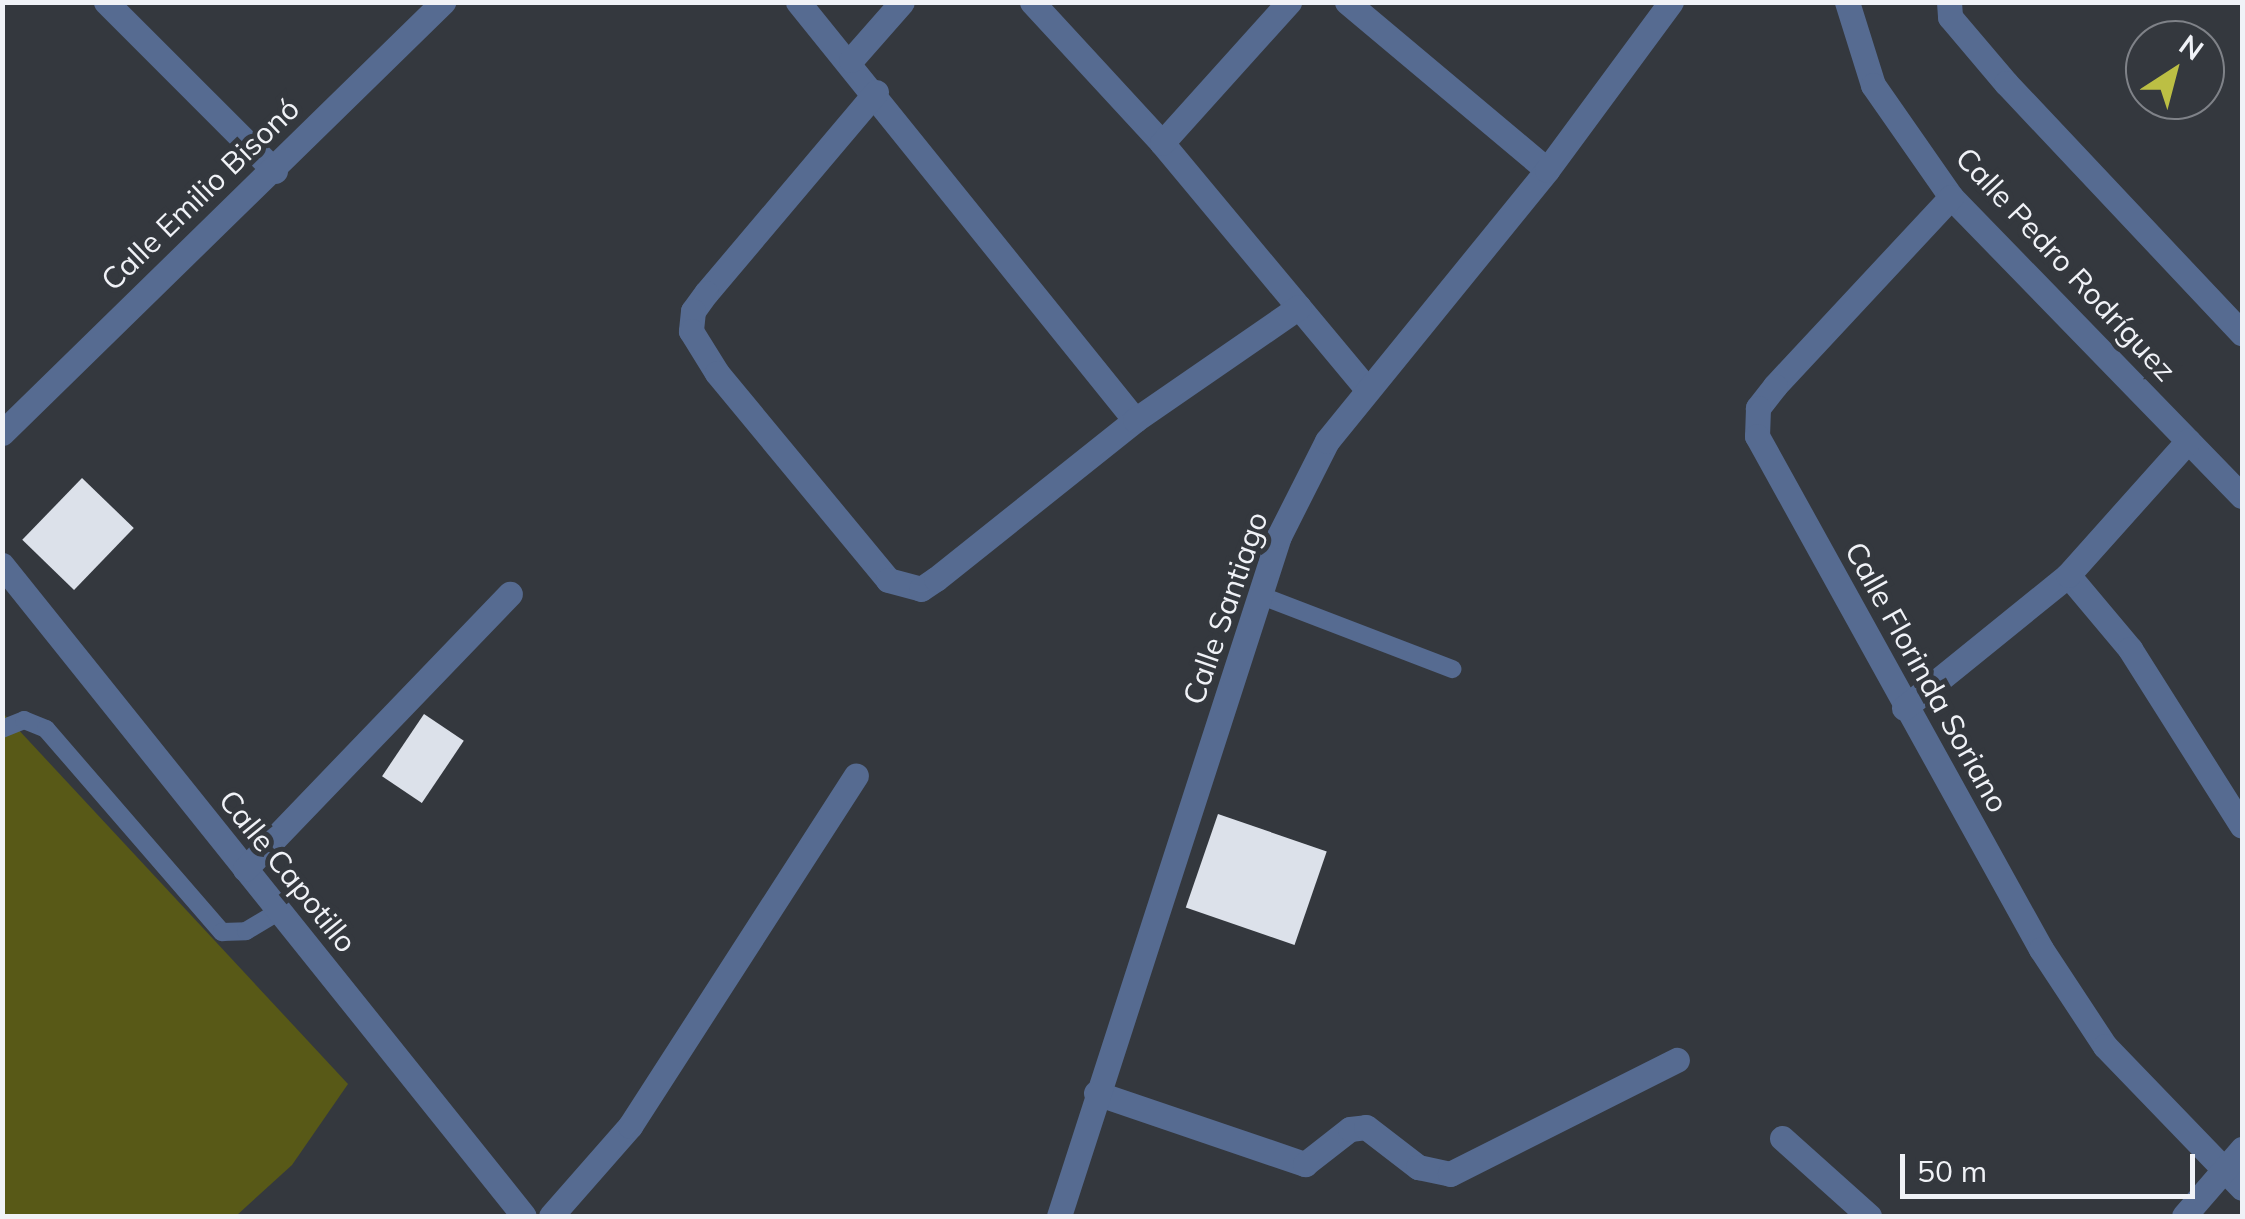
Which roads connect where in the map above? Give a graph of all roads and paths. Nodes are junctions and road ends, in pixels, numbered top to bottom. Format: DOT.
graph roads {
  1 [pos="106,2"];
  2 [pos="443,2"];
  3 [pos="798,2"];
  4 [pos="902,2"];
  5 [pos="1032,2"];
  6 [pos="1288,2"];
  7 [pos="1347,2"];
  8 [pos="1670,2"];
  9 [pos="1847,2"];
  10 [pos="1949,2"];
  11 [pos="851,60"];
  12 [pos="876,92"];
  13 [pos="1162,143"];
  14 [pos="1547,170"];
  15 [pos="275,171"];
  16 [pos="1951,197"];
  17 [pos="1299,307"];
  18 [pos="2242,333"];
  19 [pos="1365,388"];
  20 [pos="1135,420"];
  21 [pos="2,434"];
  22 [pos="2188,441"];
  23 [pos="2242,496"];
  24 [pos="2,565"];
  25 [pos="2068,575"];
  26 [pos="510,594"];
  27 [pos="1262,596"];
  28 [pos="1452,669"];
  29 [pos="1904,708"];
  30 [pos="2,729"];
  31 [pos="856,774"];
  32 [pos="2242,826"];
  33 [pos="246,869"];
  34 [pos="279,911"];
  35 [pos="1677,1060"];
  36 [pos="1096,1093"];
  37 [pos="1782,1138"];
  38 [pos="2242,1149"];
  39 [pos="2233,1181"];
  40 [pos="524,1216"];
  41 [pos="551,1216"];
  42 [pos="1059,1216"];
  43 [pos="1869,1216"];
  44 [pos="2184,1216"];
  1 -- 15 [label="street"];
  2 -- 15 [label="street, Calle Emilio Bisonó"];
  3 -- 11 [label="street"];
  4 -- 11 [label="street"];
  5 -- 13 [label="street"];
  6 -- 13 [label="street"];
  7 -- 14 [label="street"];
  8 -- 14 [label="street, Calle Santiago"];
  9 -- 16 [label="street, Calle Pedro Rodríguez"];
  10 -- 18 [label="street"];
  11 -- 12 [label="street"];
  12 -- 20 [label="street"];
  12 -- 20 [label="street"];
  13 -- 17 [label="street"];
  14 -- 19 [label="street, Calle Santiago"];
  15 -- 21 [label="street, Calle Emilio Bisonó"];
  16 -- 22 [label="street, Calle Pedro Rodríguez"];
  16 -- 29 [label="street, Calle Florinda Soriano"];
  17 -- 19 [label="street"];
  17 -- 20 [label="street"];
  19 -- 27 [label="street, Calle Santiago"];
  22 -- 23 [label="street, Calle Pedro Rodríguez"];
  22 -- 25 [label="street"];
  24 -- 33 [label="street, Calle Capotillo"];
  25 -- 29 [label="street"];
  25 -- 32 [label="street"];
  26 -- 33 [label="street"];
  27 -- 28 [label="lane"];
  27 -- 36 [label="street, Calle Santiago"];
  29 -- 39 [label="street, Calle Florinda Soriano"];
  30 -- 34 [label="lane"];
  31 -- 41 [label="street"];
  33 -- 34 [label="street, Calle Capotillo"];
  34 -- 40 [label="street, Calle Capotillo"];
  35 -- 36 [label="street"];
  36 -- 42 [label="street, Calle Santiago"];
  37 -- 43 [label="street"];
  38 -- 39 [label="street"];
  39 -- 44 [label="street"];
}
